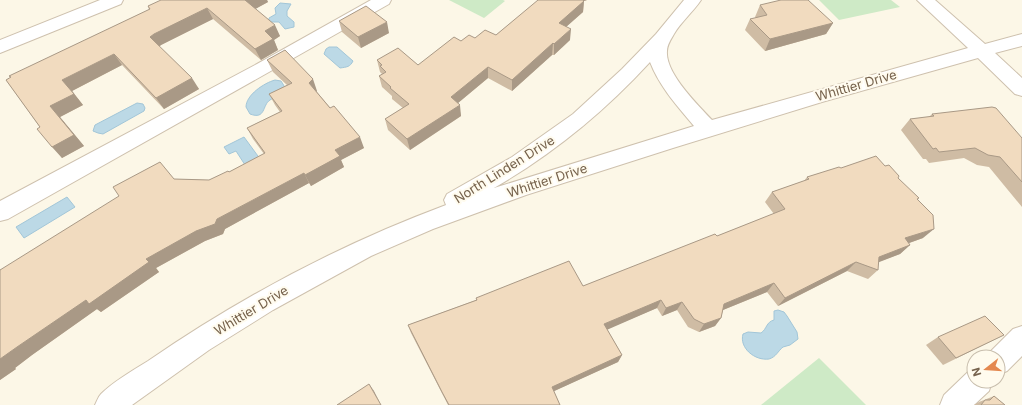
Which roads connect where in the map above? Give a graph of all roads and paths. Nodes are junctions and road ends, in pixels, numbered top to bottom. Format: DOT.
graph roads {
  1 [pos="115,0"];
  2 [pos="383,0"];
  3 [pos="693,0"];
  4 [pos="925,0"];
  5 [pos="664,37"];
  6 [pos="1022,40"];
  7 [pos="0,47"];
  8 [pos="983,51"];
  9 [pos="1022,89"];
  10 [pos="708,129"];
  11 [pos="0,212"];
  12 [pos="366,248"];
  13 [pos="1022,338"];
  14 [pos="1006,354"];
  15 [pos="971,389"];
  16 [pos="109,405"];
  17 [pos="954,405"];
  1 -- 7 [label="street"];
  2 -- 11 [label="street"];
  3 -- 5 [label="street, North Linden Drive"];
  4 -- 8 [label="street"];
  5 -- 10 [label="street, North Linden Drive"];
  5 -- 12 [label="street, North Linden Drive"];
  6 -- 8 [label="street, Whittier Drive"];
  8 -- 9 [label="street"];
  8 -- 10 [label="street, Whittier Drive"];
  10 -- 12 [label="street, Whittier Drive"];
  12 -- 16 [label="street, Whittier Drive"];
  13 -- 14 [label="street"];
  15 -- 17 [label="street"];
}
